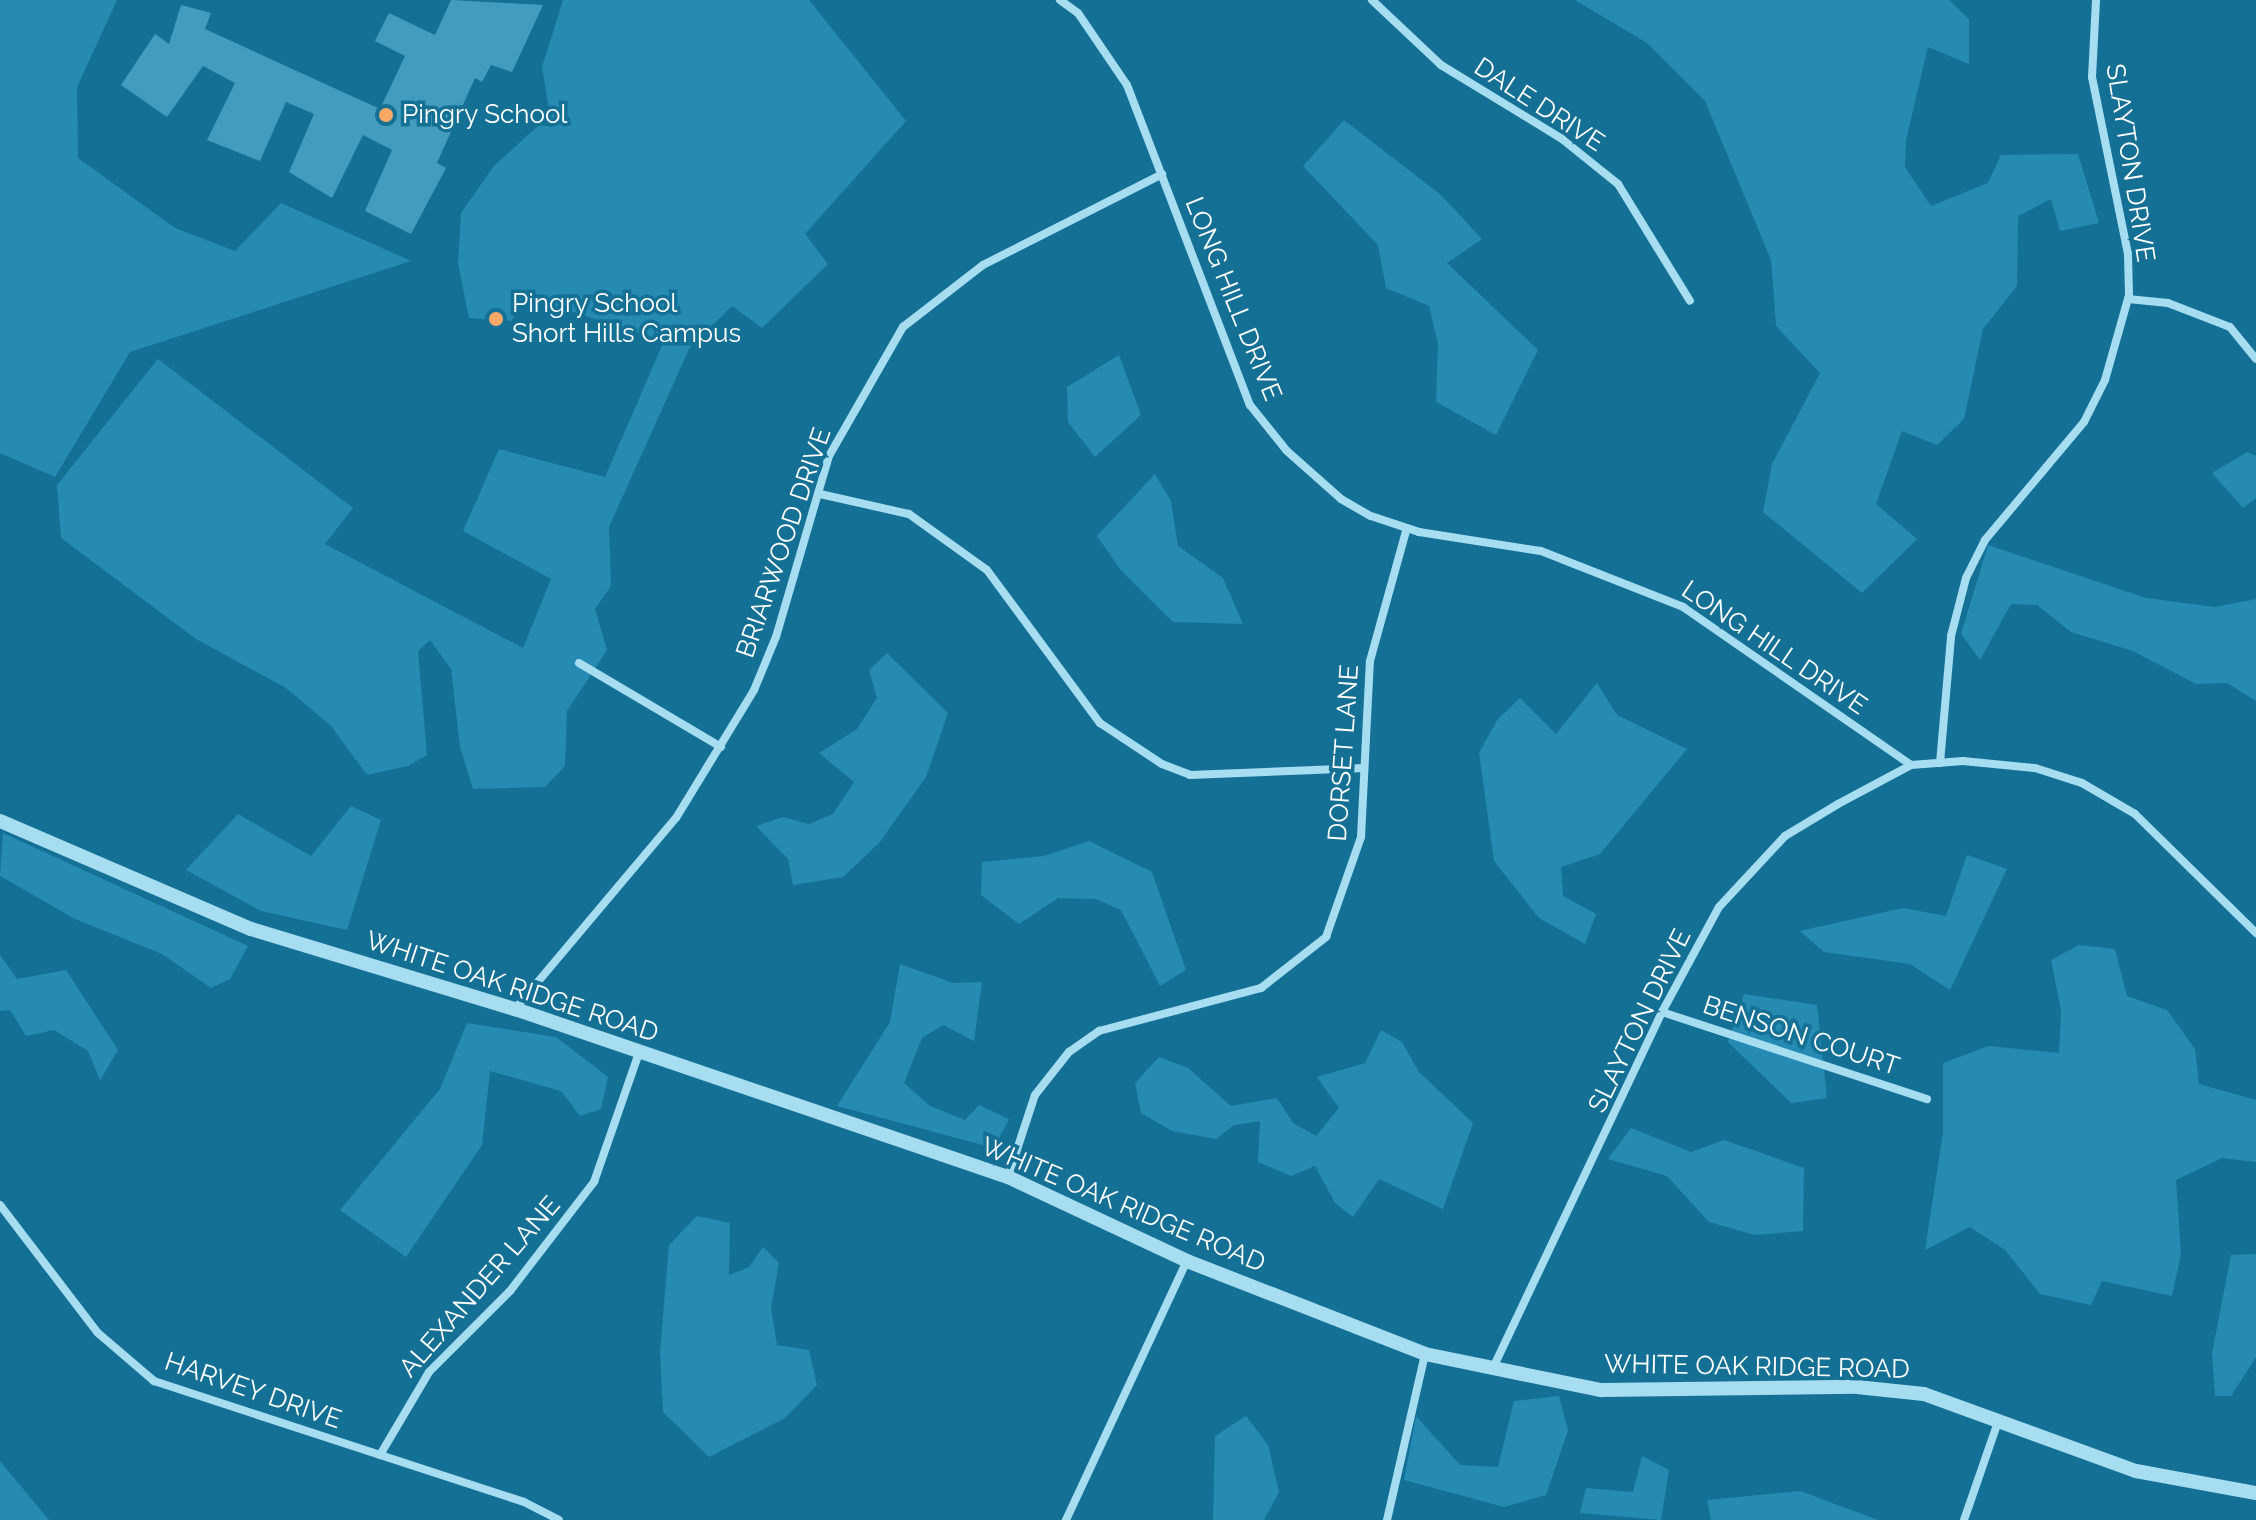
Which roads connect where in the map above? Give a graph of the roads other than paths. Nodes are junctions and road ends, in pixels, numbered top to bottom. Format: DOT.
graph roads {
  1 [pos="1372,0"];
  2 [pos="2096,0"];
  3 [pos="1067,2"];
  4 [pos="1162,174"];
  5 [pos="2128,299"];
  6 [pos="1690,301"];
  7 [pos="2256,359"];
  8 [pos="820,494"];
  9 [pos="1407,528"];
  10 [pos="579,663"];
  11 [pos="721,747"];
  12 [pos="1940,763"];
  13 [pos="1911,765"];
  14 [pos="1364,768"];
  15 [pos="0,821"];
  16 [pos="2256,933"];
  17 [pos="515,1009"];
  18 [pos="1662,1012"];
  19 [pos="639,1053"];
  20 [pos="1927,1099"];
  21 [pos="1008,1177"];
  22 [pos="0,1205"];
  23 [pos="1187,1261"];
  24 [pos="1425,1354"];
  25 [pos="1492,1371"];
  26 [pos="1998,1422"];
  27 [pos="380,1455"];
  28 [pos="2256,1493"];
  29 [pos="559,1520"];
  30 [pos="1066,1520"];
  31 [pos="1387,1520"];
  32 [pos="1964,1520"];
  1 -- 6 [label="street, DALE DRIVE"];
  2 -- 5 [label="street, SLAYTON DRIVE"];
  3 -- 4 [label="street, LONG HILL DRIVE"];
  4 -- 8 [label="street, BRIARWOOD DRIVE"];
  4 -- 9 [label="street, LONG HILL DRIVE"];
  5 -- 7 [label="street"];
  5 -- 12 [label="street, SLAYTON DRIVE"];
  8 -- 11 [label="street, BRIARWOOD DRIVE"];
  8 -- 14 [label="street"];
  9 -- 13 [label="street, LONG HILL DRIVE"];
  9 -- 14 [label="street, DORSET LANE"];
  10 -- 11 [label="street"];
  11 -- 17 [label="street, BRIARWOOD DRIVE"];
  12 -- 13 [label="street"];
  12 -- 16 [label="street"];
  13 -- 18 [label="street, SLAYTON DRIVE"];
  14 -- 21 [label="street, DORSET LANE"];
  15 -- 17 [label="street, WHITE OAK RIDGE ROAD"];
  17 -- 19 [label="street, WHITE OAK RIDGE ROAD"];
  18 -- 20 [label="street, BENSON COURT"];
  18 -- 25 [label="street, SLAYTON DRIVE"];
  19 -- 21 [label="street, WHITE OAK RIDGE ROAD"];
  19 -- 27 [label="street, ALEXANDER LANE"];
  21 -- 23 [label="street, WHITE OAK RIDGE ROAD"];
  22 -- 27 [label="street, HARVEY DRIVE"];
  23 -- 24 [label="street, WHITE OAK RIDGE ROAD"];
  23 -- 30 [label="street"];
  24 -- 25 [label="street, WHITE OAK RIDGE ROAD"];
  24 -- 31 [label="street"];
  25 -- 26 [label="street, WHITE OAK RIDGE ROAD"];
  26 -- 28 [label="street, WHITE OAK RIDGE ROAD"];
  26 -- 32 [label="street"];
  27 -- 29 [label="street, HARVEY DRIVE"];
}
